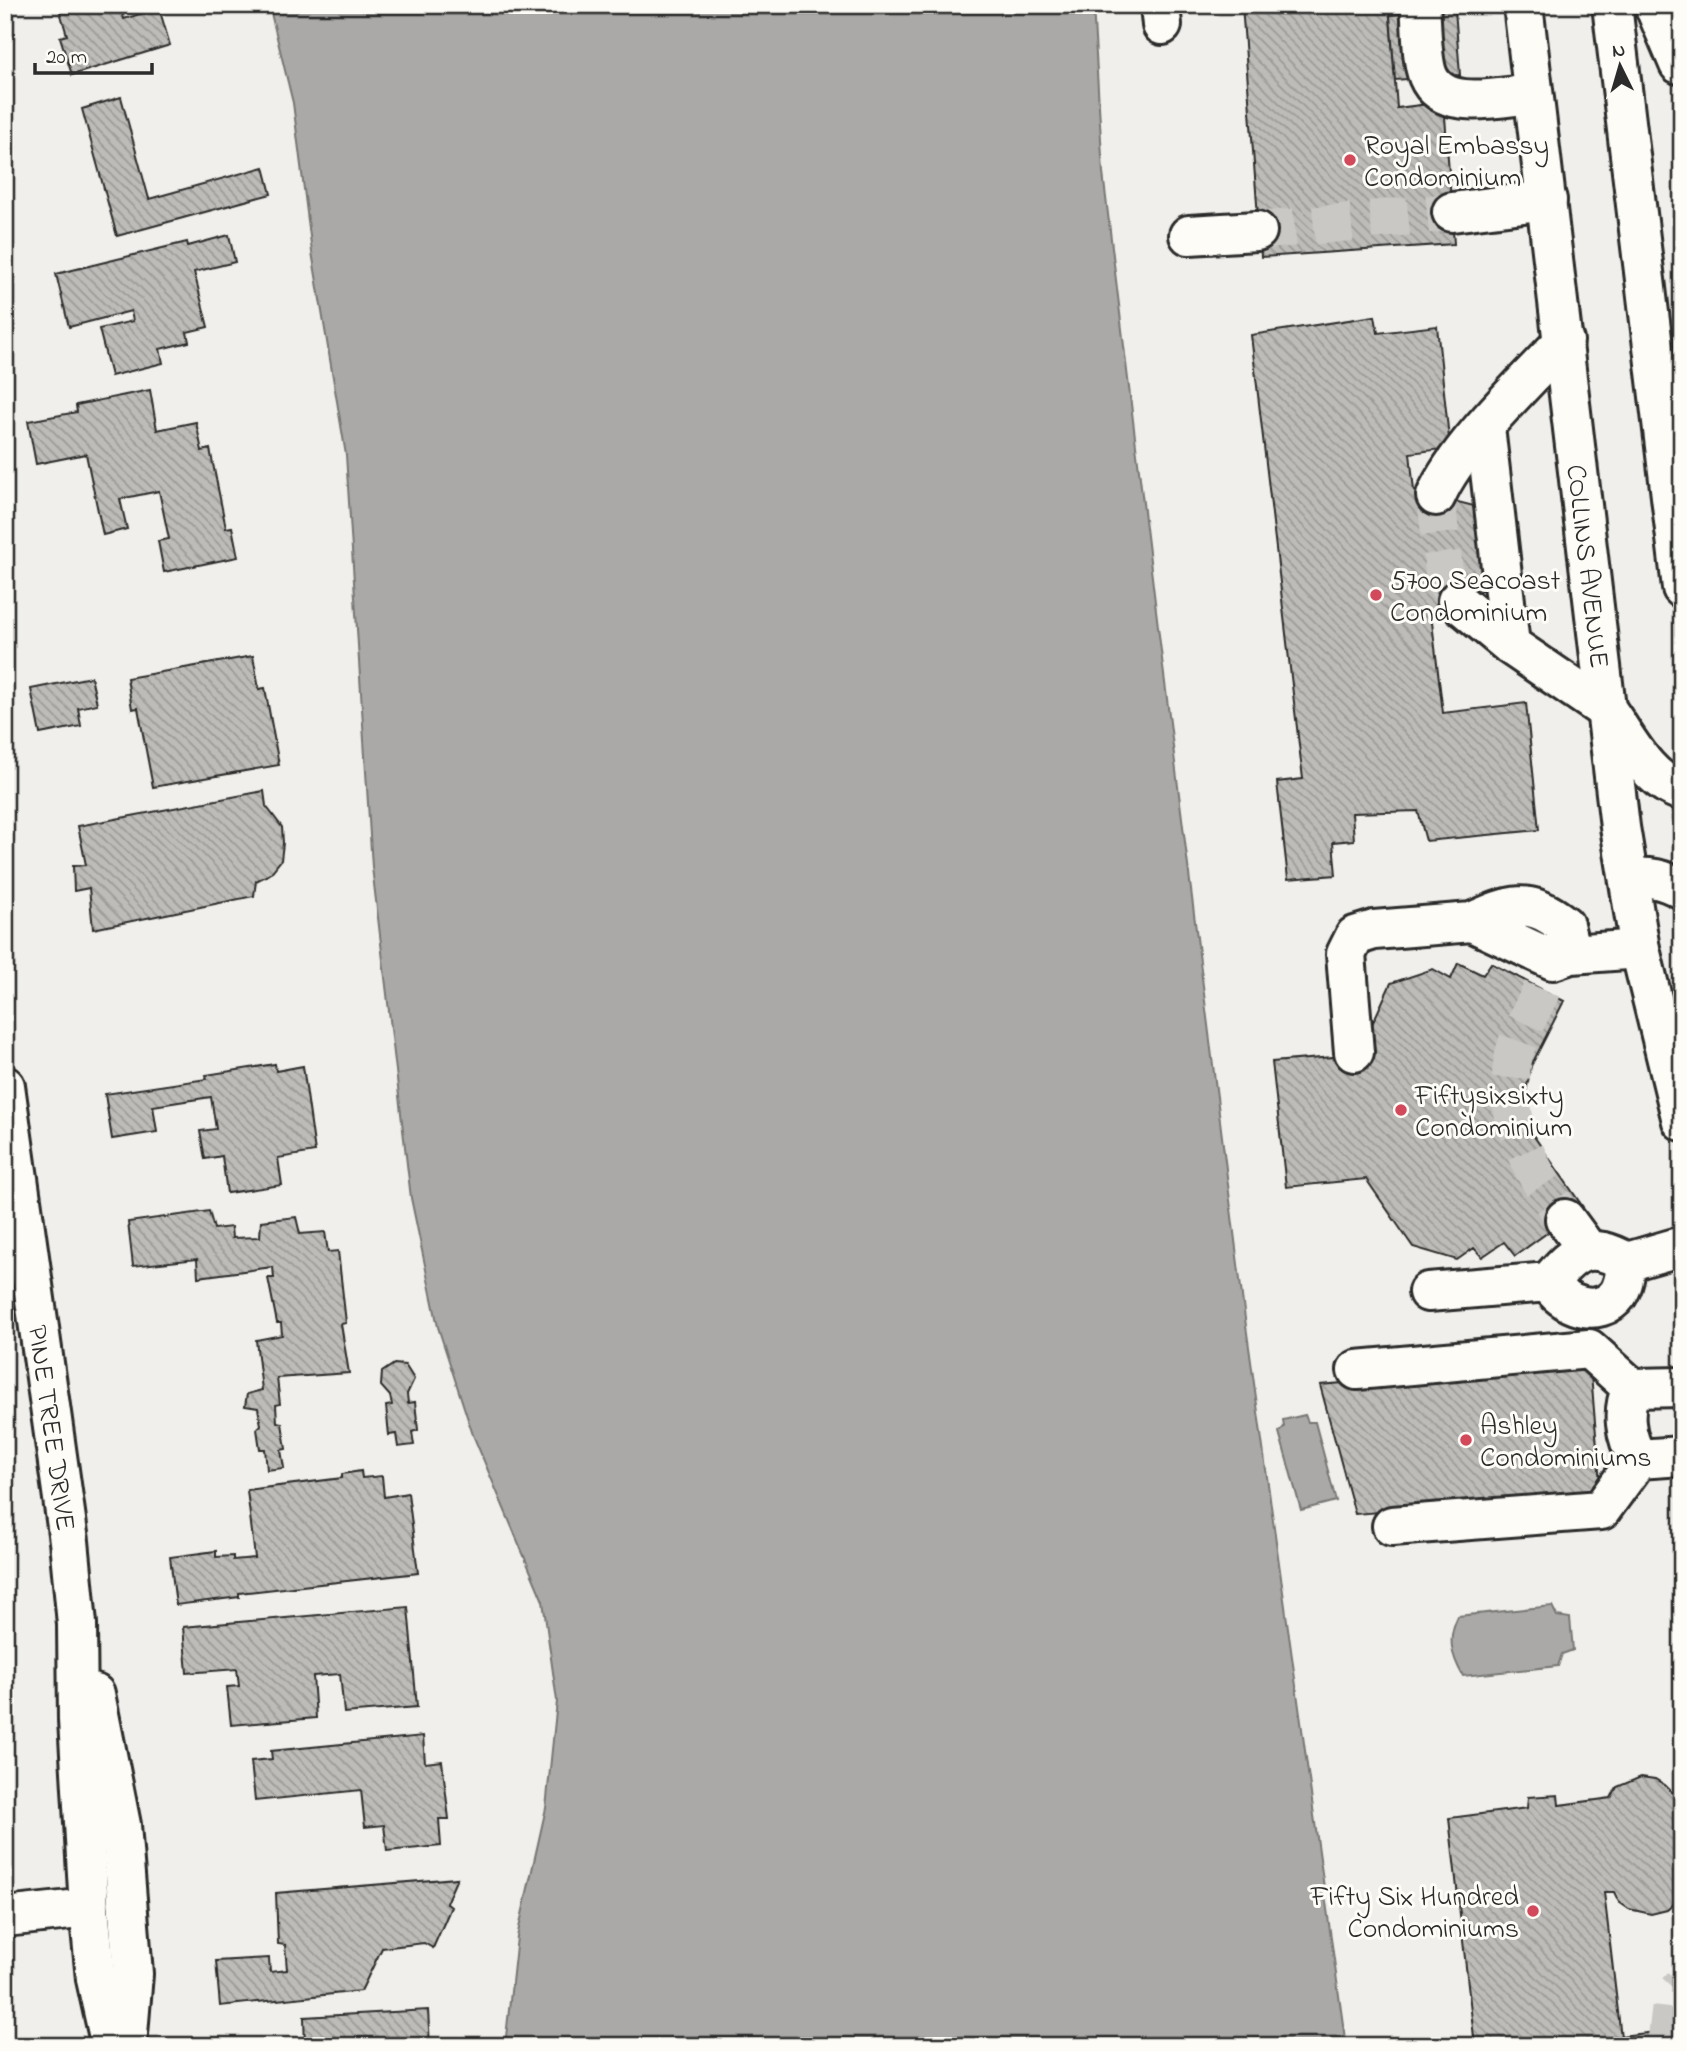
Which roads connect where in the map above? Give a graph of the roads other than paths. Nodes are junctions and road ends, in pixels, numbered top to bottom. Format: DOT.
graph roads {
  1 [pos="1420,5"];
  2 [pos="1523,5"];
  3 [pos="1654,5"];
  4 [pos="1673,5"];
  5 [pos="1610,8"];
  6 [pos="1681,71"];
  7 [pos="1533,94"];
  8 [pos="1547,200"];
  9 [pos="1452,212"];
  10 [pos="1257,231"];
  11 [pos="1189,235"];
  12 [pos="1564,341"];
  13 [pos="1485,427"];
  14 [pos="1436,496"];
  15 [pos="1682,587"];
  16 [pos="1457,601"];
  17 [pos="1510,645"];
  18 [pos="1607,711"];
  19 [pos="1682,791"];
  20 [pos="1629,878"];
  21 [pos="1682,889"];
  22 [pos="1640,949"];
  23 [pos="1354,1052"];
  24 [pos="6,1098"];
  25 [pos="1682,1121"];
  26 [pos="1682,1246"];
  27 [pos="1627,1262"];
  28 [pos="1549,1282"];
  29 [pos="1428,1292"];
  30 [pos="1357,1370"];
  31 [pos="1682,1387"];
  32 [pos="1632,1388"];
  33 [pos="1682,1456"];
  34 [pos="1638,1459"];
  35 [pos="1392,1526"];
  36 [pos="77,1624"];
  37 [pos="89,1908"];
  38 [pos="5,1917"];
  39 [pos="111,2046"];
  40 [pos="127,2046"];
  1 -- 7 [label="main road"];
  2 -- 7 [label="main road, COLLINS AVENUE"];
  3 -- 6 [label="main road"];
  4 -- 6 [label="main road"];
  5 -- 15 [label="main road"];
  7 -- 8 [label="main road, COLLINS AVENUE"];
  8 -- 9 [label="main road"];
  8 -- 12 [label="main road, COLLINS AVENUE"];
  10 -- 11 [label="main road"];
  12 -- 13 [label="main road"];
  12 -- 18 [label="main road, COLLINS AVENUE"];
  13 -- 14 [label="main road"];
  13 -- 17 [label="main road"];
  16 -- 17 [label="main road"];
  17 -- 18 [label="main road"];
  18 -- 19 [label="main road"];
  18 -- 20 [label="main road, COLLINS AVENUE"];
  20 -- 21 [label="main road"];
  20 -- 22 [label="main road, COLLINS AVENUE"];
  22 -- 23 [label="main road"];
  22 -- 25 [label="main road, COLLINS AVENUE"];
  24 -- 36 [label="main road, PINE TREE DRIVE"];
  26 -- 27 [label="main road"];
  27 -- 28 [label="main road"];
  27 -- 28 [label="main road"];
  28 -- 29 [label="main road"];
  30 -- 32 [label="main road"];
  31 -- 32 [label="main road"];
  32 -- 34 [label="main road"];
  33 -- 34 [label="main road"];
  34 -- 35 [label="main road"];
  36 -- 37 [label="main road, PINE TREE DRIVE"];
  36 -- 40 [label="main road, PINE TREE DRIVE"];
  37 -- 38 [label="main road"];
  37 -- 39 [label="main road, PINE TREE DRIVE"];
}
